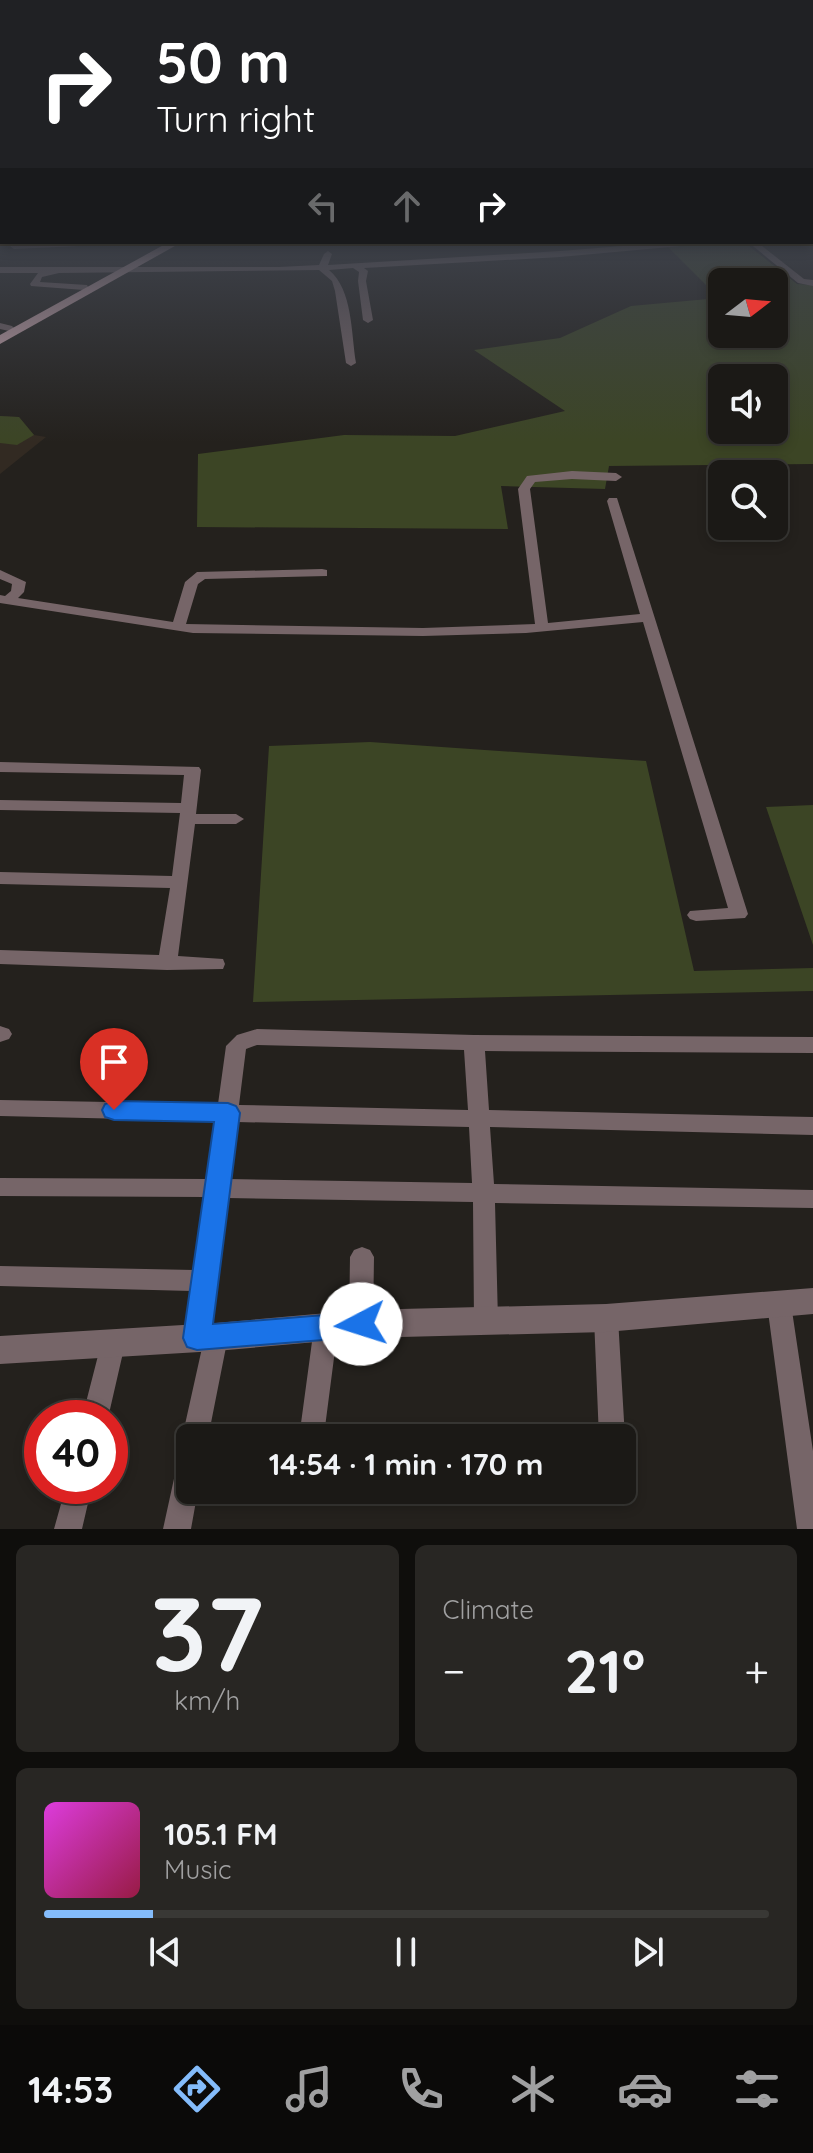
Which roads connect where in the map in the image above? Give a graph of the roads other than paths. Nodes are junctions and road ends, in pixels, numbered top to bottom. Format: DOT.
graph roads {
  1 [pos="60,299"];
  2 [pos="69,299"];
  3 [pos="341,299"];
  4 [pos="365,299"];
  5 [pos="368,320"];
  6 [pos="3,329"];
  7 [pos="0,340"];
  8 [pos="351,363"];
  9 [pos="616,477"];
  10 [pos="613,501"];
  11 [pos="322,573"];
  12 [pos="0,574"];
  13 [pos="4,600"];
  14 [pos="648,617"];
  15 [pos="178,627"];
  16 [pos="542,627"];
  17 [pos="0,767"];
  18 [pos="0,805"];
  19 [pos="187,814"];
  20 [pos="236,819"];
  21 [pos="0,878"];
  22 [pos="180,882"];
  23 [pos="696,915"];
  24 [pos="0,957"];
  25 [pos="167,963"];
  26 [pos="216,964"];
  27 [pos="474,1043"];
  28 [pos="813,1045"];
  29 [pos="0,1108"];
  30 [pos="228,1113"];
  31 [pos="477,1118"];
  32 [pos="813,1126"];
  33 [pos="218,1186"];
  34 [pos="0,1187"];
  35 [pos="484,1196"];
  36 [pos="813,1199"];
  37 [pos="362,1257"];
  38 [pos="0,1276"];
  39 [pos="205,1281"];
  40 [pos="813,1301"];
  41 [pos="779,1304"];
  42 [pos="606,1318"];
  43 [pos="486,1321"];
  44 [pos="361,1324"];
  45 [pos="326,1327"];
  46 [pos="207,1337"];
  47 [pos="113,1344"];
  48 [pos="0,1350"];
  49 [pos="99,1400"];
  50 [pos="197,1424"];
  51 [pos="313,1424"];
  52 [pos="611,1424"];
  53 [pos="74,1504"];
  54 [pos="182,1504"];
  55 [pos="68,1529"];
  56 [pos="177,1529"];
  57 [pos="811,1529"];
  1 -- 6 [label="main road"];
  2 -- 7 [label="main road"];
  3 -- 8 [label="street"];
  4 -- 5 [label="street"];
  9 -- 16 [label="street"];
  10 -- 14 [label="street"];
  11 -- 15 [label="street"];
  12 -- 13 [label="street"];
  13 -- 15 [label="street"];
  14 -- 16 [label="street"];
  14 -- 23 [label="street"];
  15 -- 16 [label="street"];
  17 -- 19 [label="street"];
  18 -- 19 [label="street"];
  19 -- 20 [label="street"];
  19 -- 22 [label="street"];
  21 -- 22 [label="street"];
  22 -- 25 [label="street"];
  24 -- 25 [label="street"];
  25 -- 26 [label="street"];
  27 -- 28 [label="street"];
  27 -- 30 [label="street"];
  27 -- 31 [label="street"];
  29 -- 30 [label="street"];
  30 -- 31 [label="street"];
  30 -- 33 [label="street"];
  31 -- 32 [label="street"];
  31 -- 35 [label="street"];
  33 -- 34 [label="street"];
  33 -- 35 [label="street"];
  33 -- 39 [label="street"];
  35 -- 36 [label="street"];
  35 -- 43 [label="street"];
  37 -- 44 [label="street"];
  38 -- 39 [label="street"];
  39 -- 46 [label="street"];
  40 -- 41 [label="street"];
  41 -- 42 [label="street"];
  41 -- 57 [label="street"];
  42 -- 43 [label="street"];
  42 -- 52 [label="street"];
  43 -- 44 [label="street"];
  44 -- 45 [label="street"];
  45 -- 46 [label="street"];
  45 -- 51 [label="street"];
  46 -- 47 [label="street"];
  46 -- 50 [label="street"];
  47 -- 48 [label="street"];
  47 -- 49 [label="street"];
  53 -- 55 [label="street"];
  54 -- 56 [label="street"];
}
